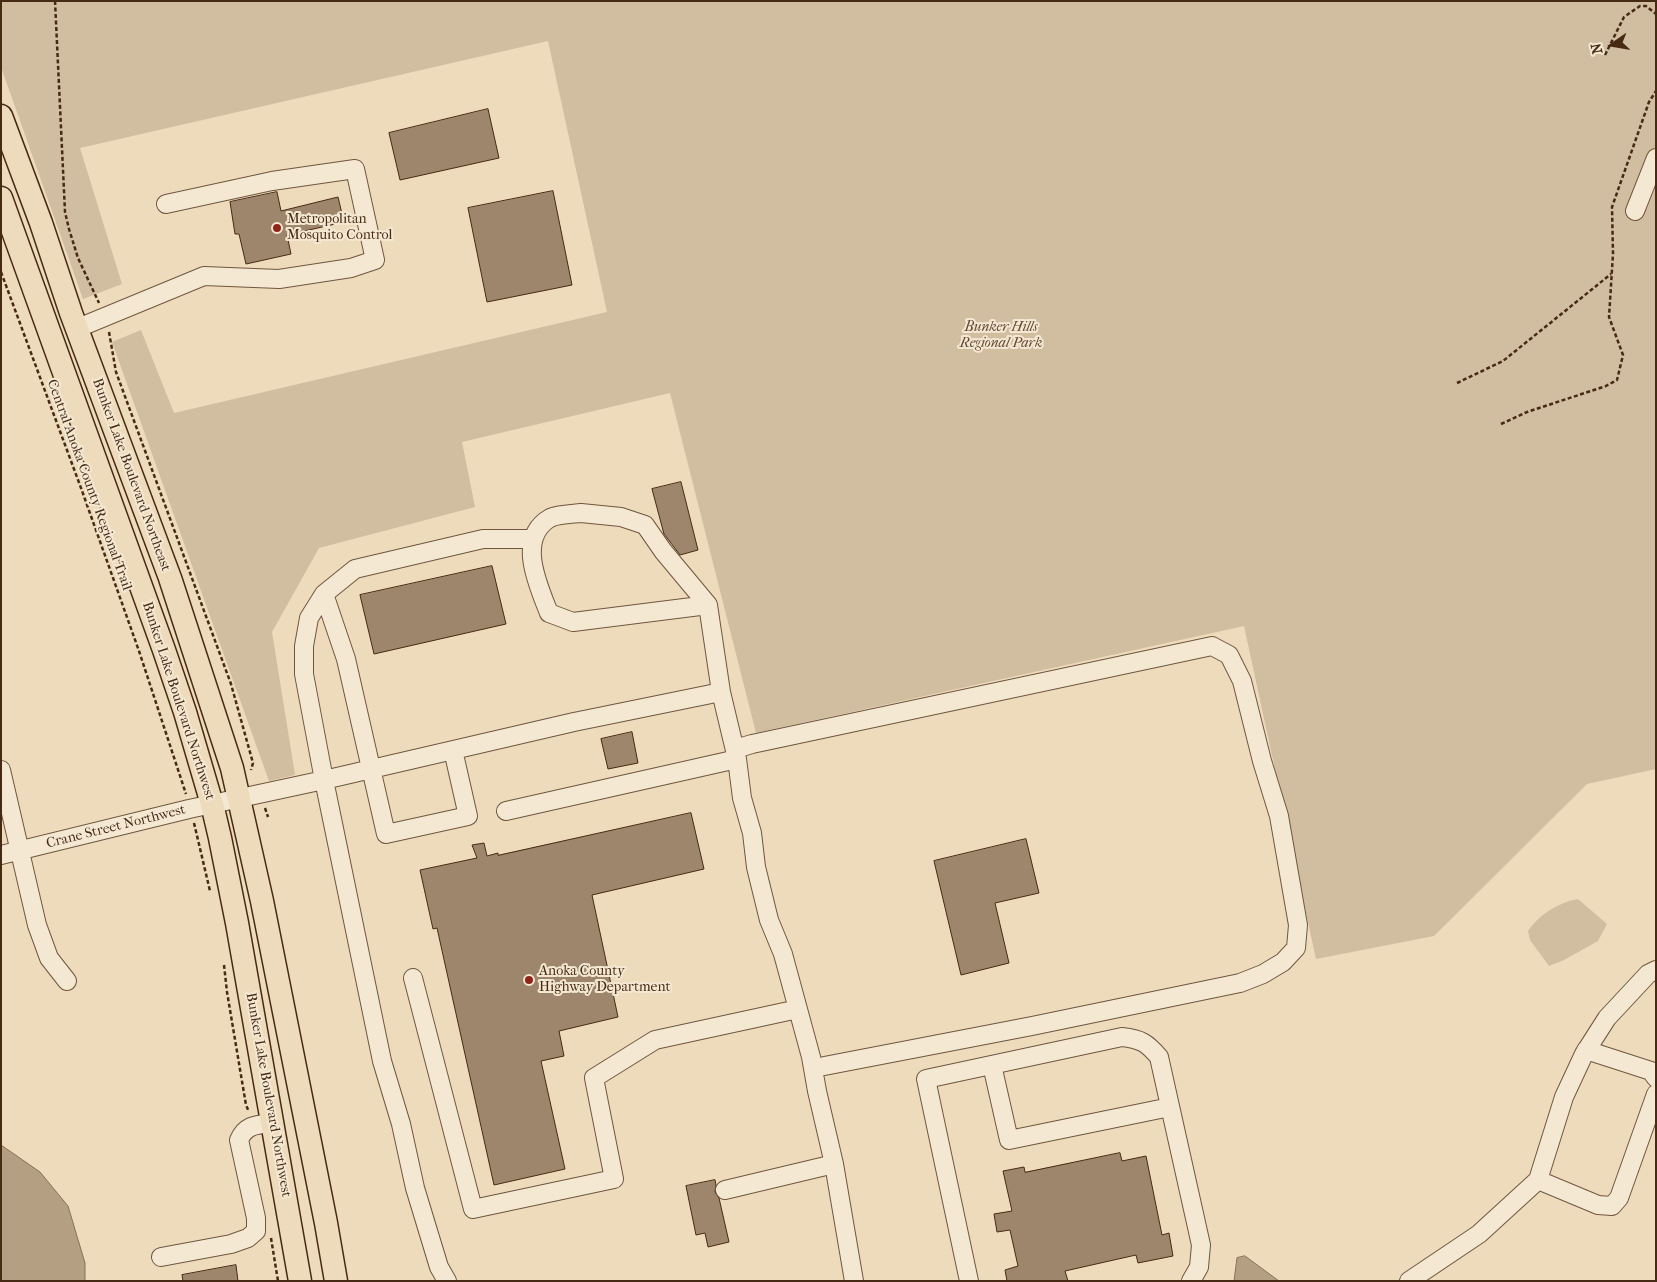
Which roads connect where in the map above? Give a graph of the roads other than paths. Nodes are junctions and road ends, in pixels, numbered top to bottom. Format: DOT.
graph roads {
  1 [pos="2,119"];
  2 [pos="1656,158"];
  3 [pos="1,198"];
  4 [pos="166,204"];
  5 [pos="1635,211"];
  6 [pos="78,328"];
  7 [pos="533,539"];
  8 [pos="324,594"];
  9 [pos="708,605"];
  10 [pos="721,692"];
  11 [pos="453,750"];
  12 [pos="736,754"];
  13 [pos="1,770"];
  14 [pos="371,770"];
  15 [pos="324,780"];
  16 [pos="250,796"];
  17 [pos="212,804"];
  18 [pos="506,811"];
  19 [pos="19,851"];
  20 [pos="1,854"];
  21 [pos="1656,970"];
  22 [pos="413,978"];
  23 [pos="67,981"];
  24 [pos="798,1009"];
  25 [pos="1586,1050"];
  26 [pos="992,1065"];
  27 [pos="814,1068"];
  28 [pos="1656,1078"];
  29 [pos="1656,1094"];
  30 [pos="1170,1107"];
  31 [pos="273,1123"];
  32 [pos="834,1164"];
  33 [pos="1538,1180"];
  34 [pos="725,1190"];
  35 [pos="161,1257"];
  36 [pos="300,1281"];
  37 [pos="336,1281"];
  38 [pos="447,1281"];
  39 [pos="854,1281"];
  40 [pos="970,1281"];
  41 [pos="1191,1281"];
  42 [pos="1408,1281"];
  1 -- 6 [label="main road, Bunker Lake Boulevard Northeast"];
  2 -- 5 [label="street"];
  3 -- 17 [label="main road, Bunker Lake Boulevard Northwest"];
  4 -- 6 [label="street"];
  6 -- 16 [label="main road, Bunker Lake Boulevard Northeast"];
  7 -- 8 [label="street"];
  7 -- 9 [label="street"];
  7 -- 9 [label="street"];
  8 -- 14 [label="street"];
  8 -- 15 [label="street"];
  9 -- 10 [label="street"];
  10 -- 11 [label="street, Crane Street Northwest"];
  10 -- 12 [label="street"];
  11 -- 14 [label="street, Crane Street Northwest"];
  11 -- 14 [label="street"];
  12 -- 18 [label="street"];
  12 -- 24 [label="street"];
  12 -- 27 [label="street"];
  13 -- 19 [label="street"];
  14 -- 15 [label="street, Crane Street Northwest"];
  15 -- 16 [label="street, Crane Street Northwest"];
  15 -- 38 [label="street"];
  16 -- 17 [label="street, Crane Street Northwest"];
  16 -- 37 [label="main road, Bunker Lake Boulevard Northeast"];
  17 -- 19 [label="street, Crane Street Northwest"];
  17 -- 31 [label="main road, Bunker Lake Boulevard Northwest"];
  19 -- 20 [label="street, Crane Street Northwest"];
  19 -- 23 [label="street"];
  21 -- 25 [label="street"];
  22 -- 24 [label="street"];
  24 -- 27 [label="street"];
  25 -- 28 [label="street"];
  25 -- 33 [label="street"];
  26 -- 30 [label="street"];
  26 -- 30 [label="street"];
  26 -- 40 [label="street"];
  27 -- 32 [label="street"];
  29 -- 33 [label="street"];
  30 -- 41 [label="street"];
  31 -- 35 [label="street"];
  31 -- 36 [label="main road, Bunker Lake Boulevard Northwest"];
  32 -- 34 [label="street"];
  32 -- 39 [label="street"];
  33 -- 42 [label="street"];
}
